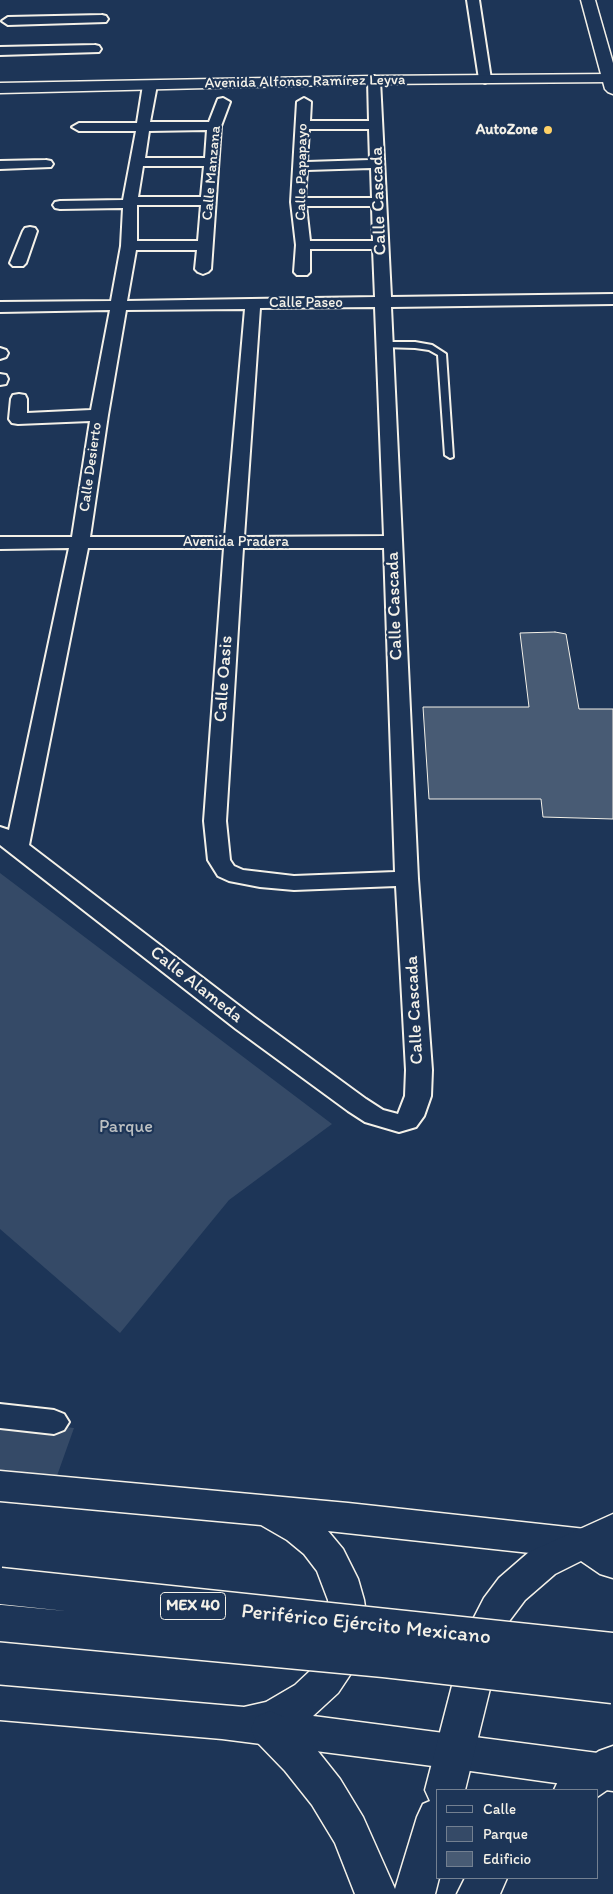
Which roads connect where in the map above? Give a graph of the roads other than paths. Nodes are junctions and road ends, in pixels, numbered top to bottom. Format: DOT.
graph roads {
  1 [pos="473,0"];
  2 [pos="588,0"];
  3 [pos="12,7"];
  4 [pos="3,38"];
  5 [pos="485,79"];
  6 [pos="374,80"];
  7 [pos="611,83"];
  8 [pos="150,85"];
  9 [pos="0,88"];
  10 [pos="223,102"];
  11 [pos="304,102"];
  12 [pos="303,125"];
  13 [pos="376,125"];
  14 [pos="142,126"];
  15 [pos="214,126"];
  16 [pos="77,143"];
  17 [pos="50,147"];
  18 [pos="138,162"];
  19 [pos="212,162"];
  20 [pos="46,164"];
  21 [pos="377,164"];
  22 [pos="0,165"];
  23 [pos="302,166"];
  24 [pos="45,180"];
  25 [pos="64,190"];
  26 [pos="209,201"];
  27 [pos="298,202"];
  28 [pos="378,202"];
  29 [pos="131,203"];
  30 [pos="60,205"];
  31 [pos="58,224"];
  32 [pos="30,231"];
  33 [pos="205,245"];
  34 [pos="380,245"];
  35 [pos="129,246"];
  36 [pos="303,246"];
  37 [pos="15,257"];
  38 [pos="203,270"];
  39 [pos="302,272"];
  40 [pos="613,299"];
  41 [pos="253,303"];
  42 [pos="383,303"];
  43 [pos="117,305"];
  44 [pos="0,307"];
  45 [pos="385,345"];
  46 [pos="19,399"];
  47 [pos="99,415"];
  48 [pos="450,455"];
  49 [pos="234,542"];
  50 [pos="392,542"];
  51 [pos="0,543"];
  52 [pos="80,543"];
  53 [pos="8,841"];
  54 [pos="407,879"];
  55 [pos="400,1123"];
  56 [pos="0,1416"];
  57 [pos="54,1422"];
  58 [pos="0,1486"];
  59 [pos="260,1510"];
  60 [pos="603,1540"];
  61 [pos="613,1563"];
  62 [pos="0,1586"];
  63 [pos="0,1623"];
  64 [pos="613,1651"];
  65 [pos="613,1685"];
  66 [pos="0,1703"];
  67 [pos="222,1722"];
  68 [pos="270,1728"];
  69 [pos="456,1751"];
  70 [pos="601,1774"];
  71 [pos="445,1789"];
  72 [pos="436,1820"];
  73 [pos="486,1879"];
  74 [pos="376,1894"];
  75 [pos="414,1894"];
  76 [pos="478,1894"];
  1 -- 5 [label="street"];
  2 -- 7 [label="main road"];
  3 -- 4 [label="street"];
  4 -- 4 [label="street"];
  5 -- 6 [label="main road, Avenida Alfonso Ramírez Leyva"];
  5 -- 7 [label="main road, Avenida Alfonso Ramírez Leyva"];
  6 -- 8 [label="main road, Avenida Alfonso Ramírez Leyva"];
  6 -- 13 [label="street, Calle Cascada"];
  8 -- 9 [label="main road, Avenida Alfonso Ramírez Leyva"];
  8 -- 14 [label="street, Calle Desierto"];
  10 -- 15 [label="street, Calle Manzana"];
  11 -- 12 [label="street, Calle Papapayo"];
  12 -- 13 [label="street"];
  12 -- 23 [label="street, Calle Papapayo"];
  13 -- 21 [label="street, Calle Cascada"];
  14 -- 15 [label="street"];
  14 -- 16 [label="street"];
  14 -- 18 [label="street, Calle Desierto"];
  15 -- 19 [label="street, Calle Manzana"];
  17 -- 20 [label="street"];
  18 -- 19 [label="street"];
  18 -- 29 [label="street, Calle Desierto"];
  19 -- 26 [label="street, Calle Manzana"];
  20 -- 22 [label="street"];
  20 -- 24 [label="street"];
  21 -- 23 [label="street"];
  21 -- 28 [label="street, Calle Cascada"];
  23 -- 27 [label="street, Calle Papapayo"];
  25 -- 30 [label="street"];
  26 -- 29 [label="street"];
  26 -- 33 [label="street, Calle Manzana"];
  27 -- 28 [label="street"];
  27 -- 36 [label="street, Calle Papapayo"];
  28 -- 34 [label="street, Calle Cascada"];
  29 -- 30 [label="street"];
  29 -- 35 [label="street, Calle Desierto"];
  30 -- 31 [label="street"];
  32 -- 37 [label="street"];
  33 -- 35 [label="street"];
  33 -- 38 [label="street, Calle Manzana"];
  34 -- 36 [label="street"];
  34 -- 42 [label="street, Calle Cascada"];
  35 -- 43 [label="street, Calle Desierto"];
  36 -- 39 [label="street, Calle Papapayo"];
  40 -- 42 [label="street, Calle Paseo"];
  41 -- 42 [label="street, Calle Paseo"];
  41 -- 43 [label="street, Calle Paseo"];
  41 -- 49 [label="street, Calle Oasis"];
  42 -- 45 [label="street, Calle Cascada"];
  43 -- 44 [label="street, Calle Paseo"];
  43 -- 47 [label="street, Calle Desierto"];
  45 -- 48 [label="lane"];
  45 -- 50 [label="street, Calle Cascada"];
  46 -- 47 [label="street"];
  47 -- 52 [label="street, Calle Desierto"];
  49 -- 50 [label="street, Avenida Pradera"];
  49 -- 52 [label="street, Avenida Pradera"];
  49 -- 54 [label="street, Calle Oasis"];
  50 -- 54 [label="street, Calle Cascada"];
  51 -- 52 [label="street, Avenida Pradera"];
  52 -- 53 [label="street, Calle Desierto"];
  53 -- 55 [label="street, Calle Alameda"];
  54 -- 55 [label="street, Calle Cascada"];
  56 -- 57 [label="street"];
  58 -- 59 [label="main road"];
  59 -- 60 [label="main road"];
  59 -- 67 [label="main road"];
  60 -- 61 [label="main road"];
  60 -- 69 [label="main road"];
  62 -- 64 [label="main road, Periférico Ejército Mexicano / MEX 40, bridge"];
  63 -- 65 [label="main road, Periférico Ejército Mexicano / MEX 40, bridge"];
  66 -- 67 [label="main road"];
  67 -- 68 [label="main road"];
  68 -- 69 [label="main road"];
  68 -- 74 [label="main road"];
  69 -- 70 [label="main road"];
  69 -- 71 [label="main road"];
  72 -- 75 [label="main road"];
  73 -- 76 [label="main road"];
}
